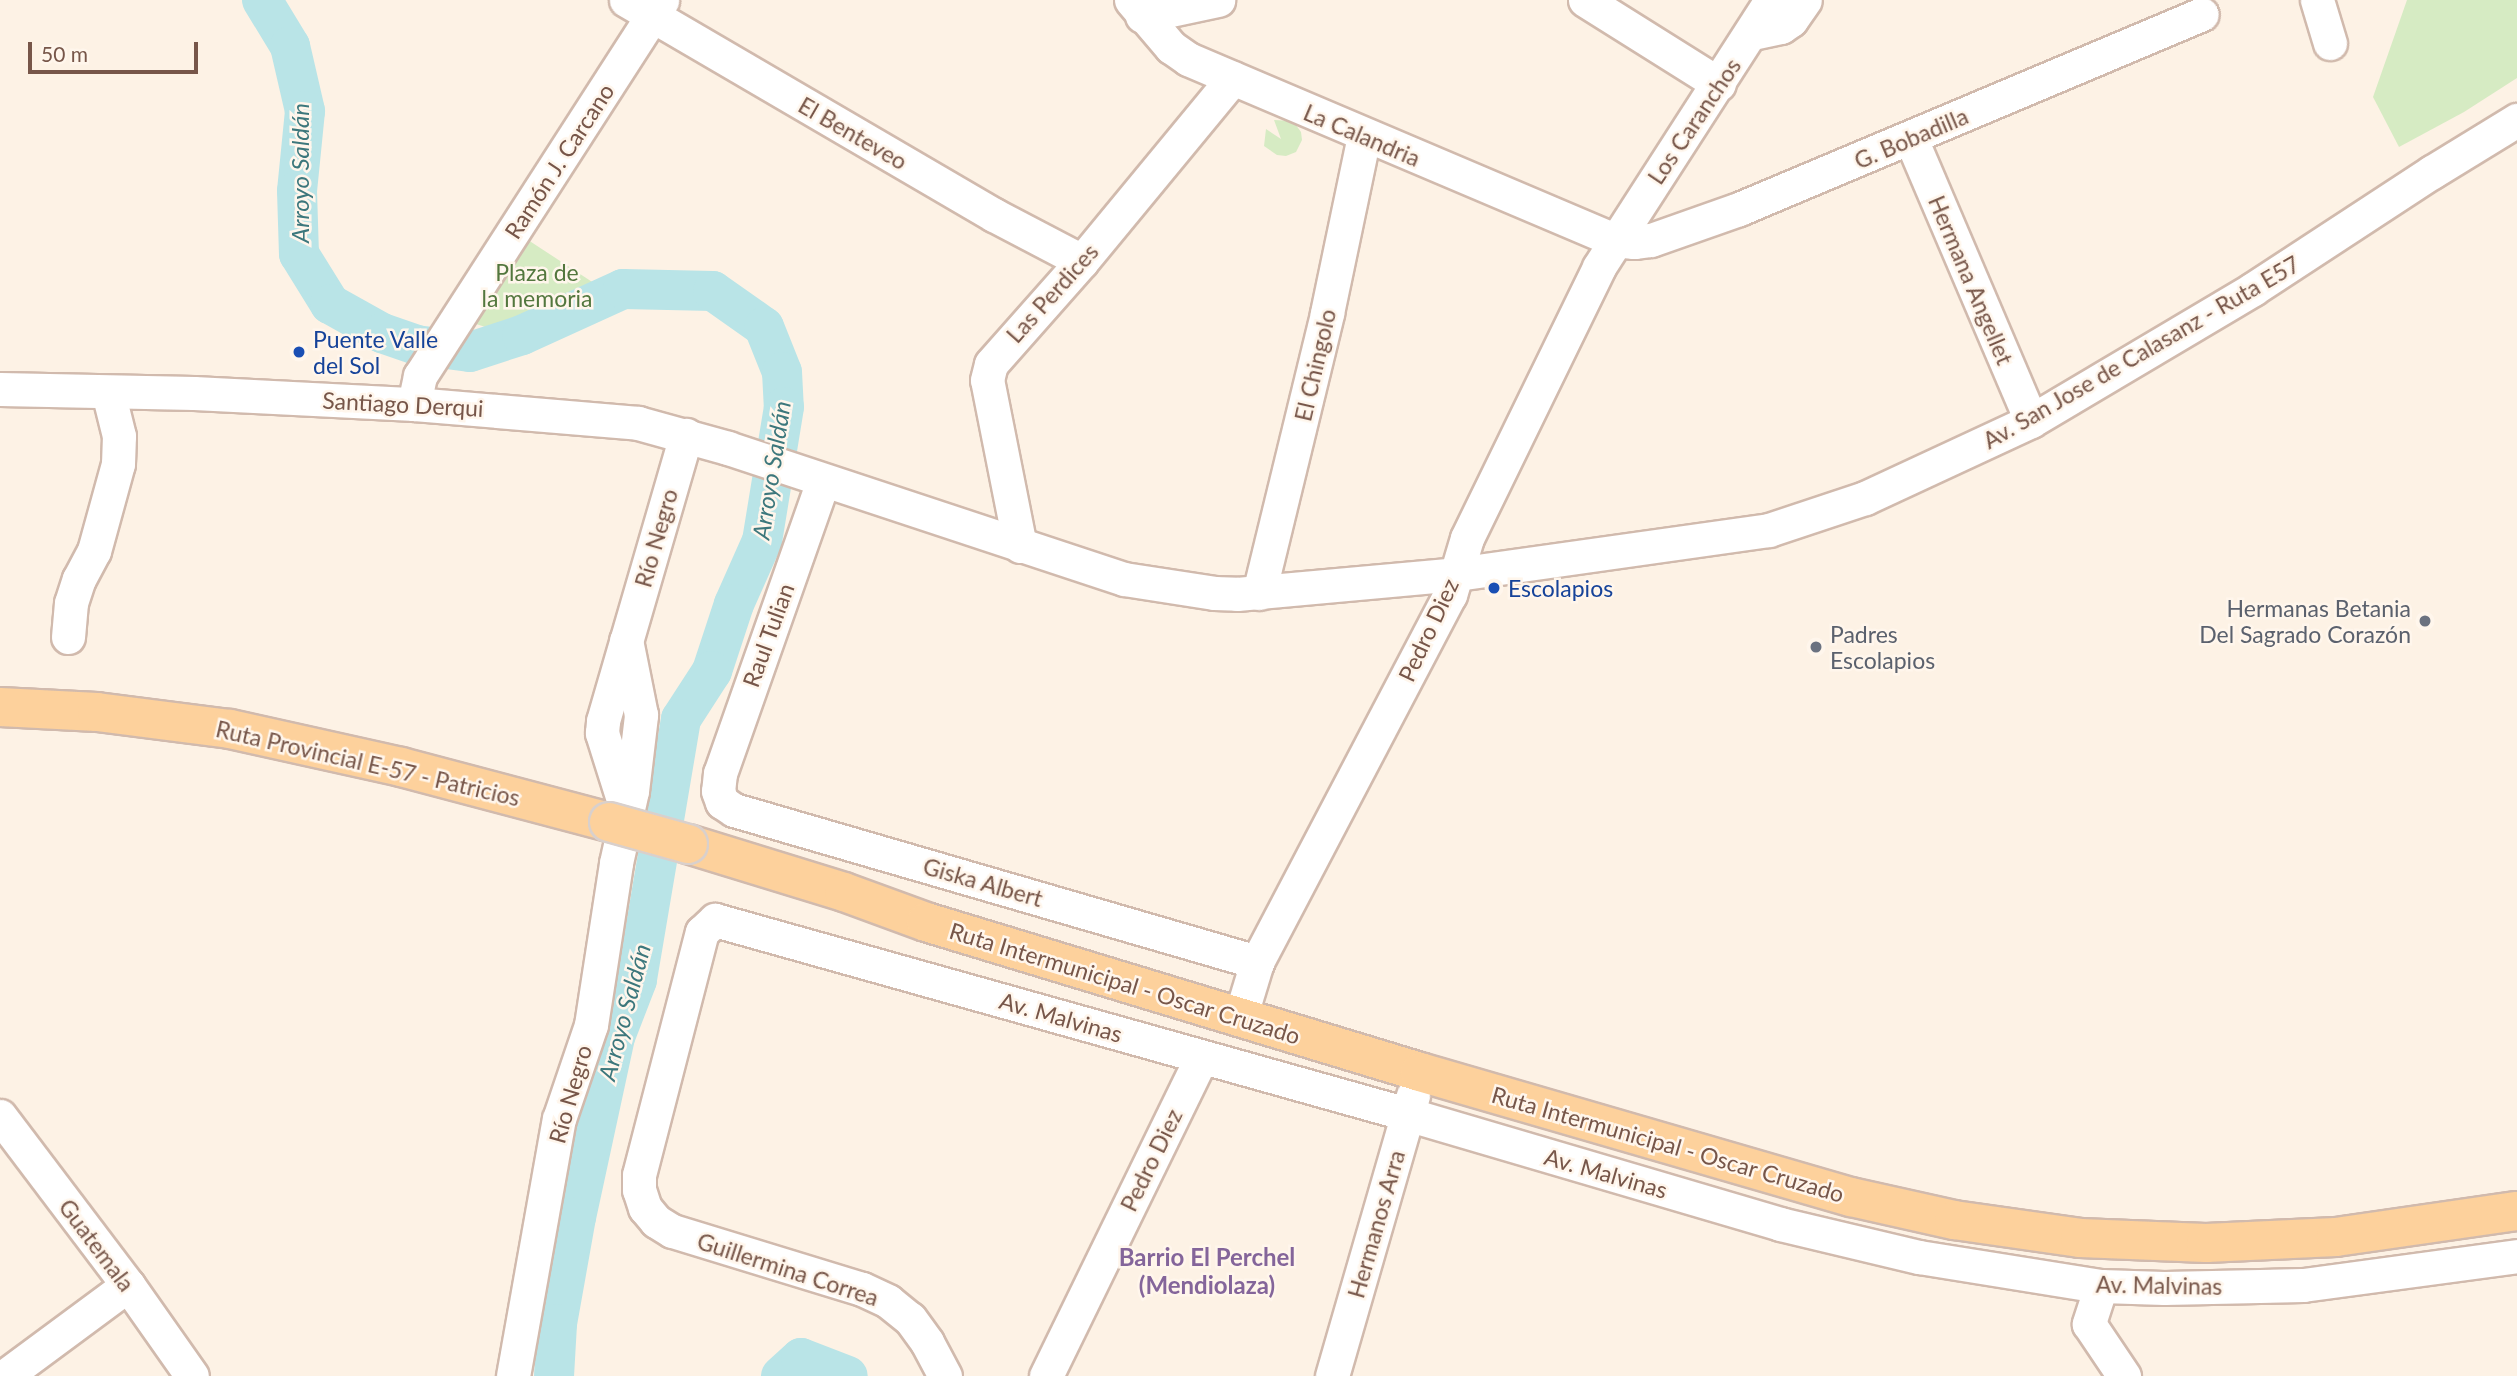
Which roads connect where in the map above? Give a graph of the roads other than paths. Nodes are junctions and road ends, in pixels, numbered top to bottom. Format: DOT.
graph roads {
  1 [pos="1218,0"];
  2 [pos="1585,0"];
  3 [pos="1771,0"];
  4 [pos="1805,0"];
  5 [pos="2317,0"];
  6 [pos="647,5"];
  7 [pos="1136,8"];
  8 [pos="2202,14"];
  9 [pos="1752,33"];
  10 [pos="2330,43"];
  11 [pos="1233,79"];
  12 [pos="1719,83"];
  13 [pos="2517,120"];
  14 [pos="1364,136"];
  15 [pos="1911,139"];
  16 [pos="1614,240"];
  17 [pos="1082,261"];
  18 [pos="0,389"];
  19 [pos="417,390"];
  20 [pos="108,392"];
  21 [pos="2031,421"];
  22 [pos="686,435"];
  23 [pos="811,476"];
  24 [pos="1020,546"];
  25 [pos="1456,574"];
  26 [pos="1259,593"];
  27 [pos="68,637"];
  28 [pos="0,707"];
  29 [pos="718,791"];
  30 [pos="618,817"];
  31 [pos="688,844"];
  32 [pos="1257,962"];
  33 [pos="1242,1011"];
  34 [pos="1201,1058"];
  35 [pos="1420,1072"];
  36 [pos="1407,1114"];
  37 [pos="0,1116"];
  38 [pos="2517,1195"];
  39 [pos="645,1208"];
  40 [pos="2517,1211"];
  41 [pos="2517,1256"];
  42 [pos="128,1285"];
  43 [pos="2101,1286"];
  44 [pos="5,1376"];
  45 [pos="192,1376"];
  46 [pos="513,1376"];
  47 [pos="945,1376"];
  48 [pos="1046,1376"];
  49 [pos="1332,1376"];
  50 [pos="2124,1376"];
  1 -- 7 [label="street"];
  2 -- 12 [label="street"];
  3 -- 9 [label="street, Los Caranchos"];
  4 -- 9 [label="street"];
  5 -- 10 [label="street"];
  6 -- 17 [label="street, El Benteveo"];
  6 -- 19 [label="street, Ramón J. Carcano"];
  7 -- 11 [label="street, La Calandria"];
  8 -- 15 [label="street, G. Bobadilla"];
  9 -- 12 [label="street, Los Caranchos"];
  11 -- 14 [label="street, La Calandria"];
  11 -- 17 [label="street, Las Perdices"];
  12 -- 16 [label="street, Los Caranchos"];
  13 -- 21 [label="street, Av. San Jose de Calasanz - Ruta E57"];
  14 -- 16 [label="street, La Calandria"];
  14 -- 26 [label="street, El Chingolo"];
  15 -- 16 [label="street, G. Bobadilla"];
  15 -- 21 [label="street, Hermana Angellet"];
  16 -- 25 [label="street, Pedro Diez"];
  17 -- 24 [label="street, Las Perdices"];
  18 -- 20 [label="street, Santiago Derqui"];
  19 -- 20 [label="street, Santiago Derqui"];
  19 -- 22 [label="street, Santiago Derqui"];
  20 -- 27 [label="street"];
  21 -- 25 [label="street, Av. San Jose de Calasanz - Ruta E57"];
  22 -- 23 [label="street, Santiago Derqui"];
  22 -- 30 [label="street, Río Negro"];
  23 -- 24 [label="street, Av. San Jose de Calasanz - Ruta E57"];
  23 -- 29 [label="street, Raul Tulian"];
  24 -- 26 [label="street, Av. San Jose de Calasanz - Ruta E57"];
  25 -- 26 [label="street, Av. San Jose de Calasanz - Ruta E57"];
  25 -- 32 [label="street, Pedro Diez"];
  28 -- 30 [label="main road, Ruta Provincial E-57 - Patricios"];
  29 -- 32 [label="street, Giska Albert"];
  30 -- 31 [label="main road, Ruta Provincial E-57 - Patricios, bridge"];
  30 -- 46 [label="street, Río Negro"];
  31 -- 33 [label="main road, Ruta Intermunicipal - Oscar Cruzado"];
  32 -- 33 [label="street, Pedro Diez"];
  33 -- 35 [label="main road, Ruta Intermunicipal - Oscar Cruzado"];
  33 -- 38 [label="main road, Ruta Intermunicipal - Oscar Cruzado"];
  34 -- 36 [label="street, Av. Malvinas"];
  34 -- 39 [label="street, Av. Malvinas"];
  34 -- 48 [label="street, Pedro Diez"];
  35 -- 36 [label="street, Hermanos Arra"];
  35 -- 40 [label="main road, Ruta Intermunicipal - Oscar Cruzado"];
  36 -- 43 [label="street, Av. Malvinas"];
  36 -- 49 [label="street, Hermanos Arra"];
  37 -- 42 [label="street, Guatemala"];
  39 -- 47 [label="street, Guillermina Correa"];
  41 -- 43 [label="street, Av. Malvinas"];
  42 -- 44 [label="street"];
  42 -- 45 [label="street, Guatemala"];
  43 -- 50 [label="street"];
}
